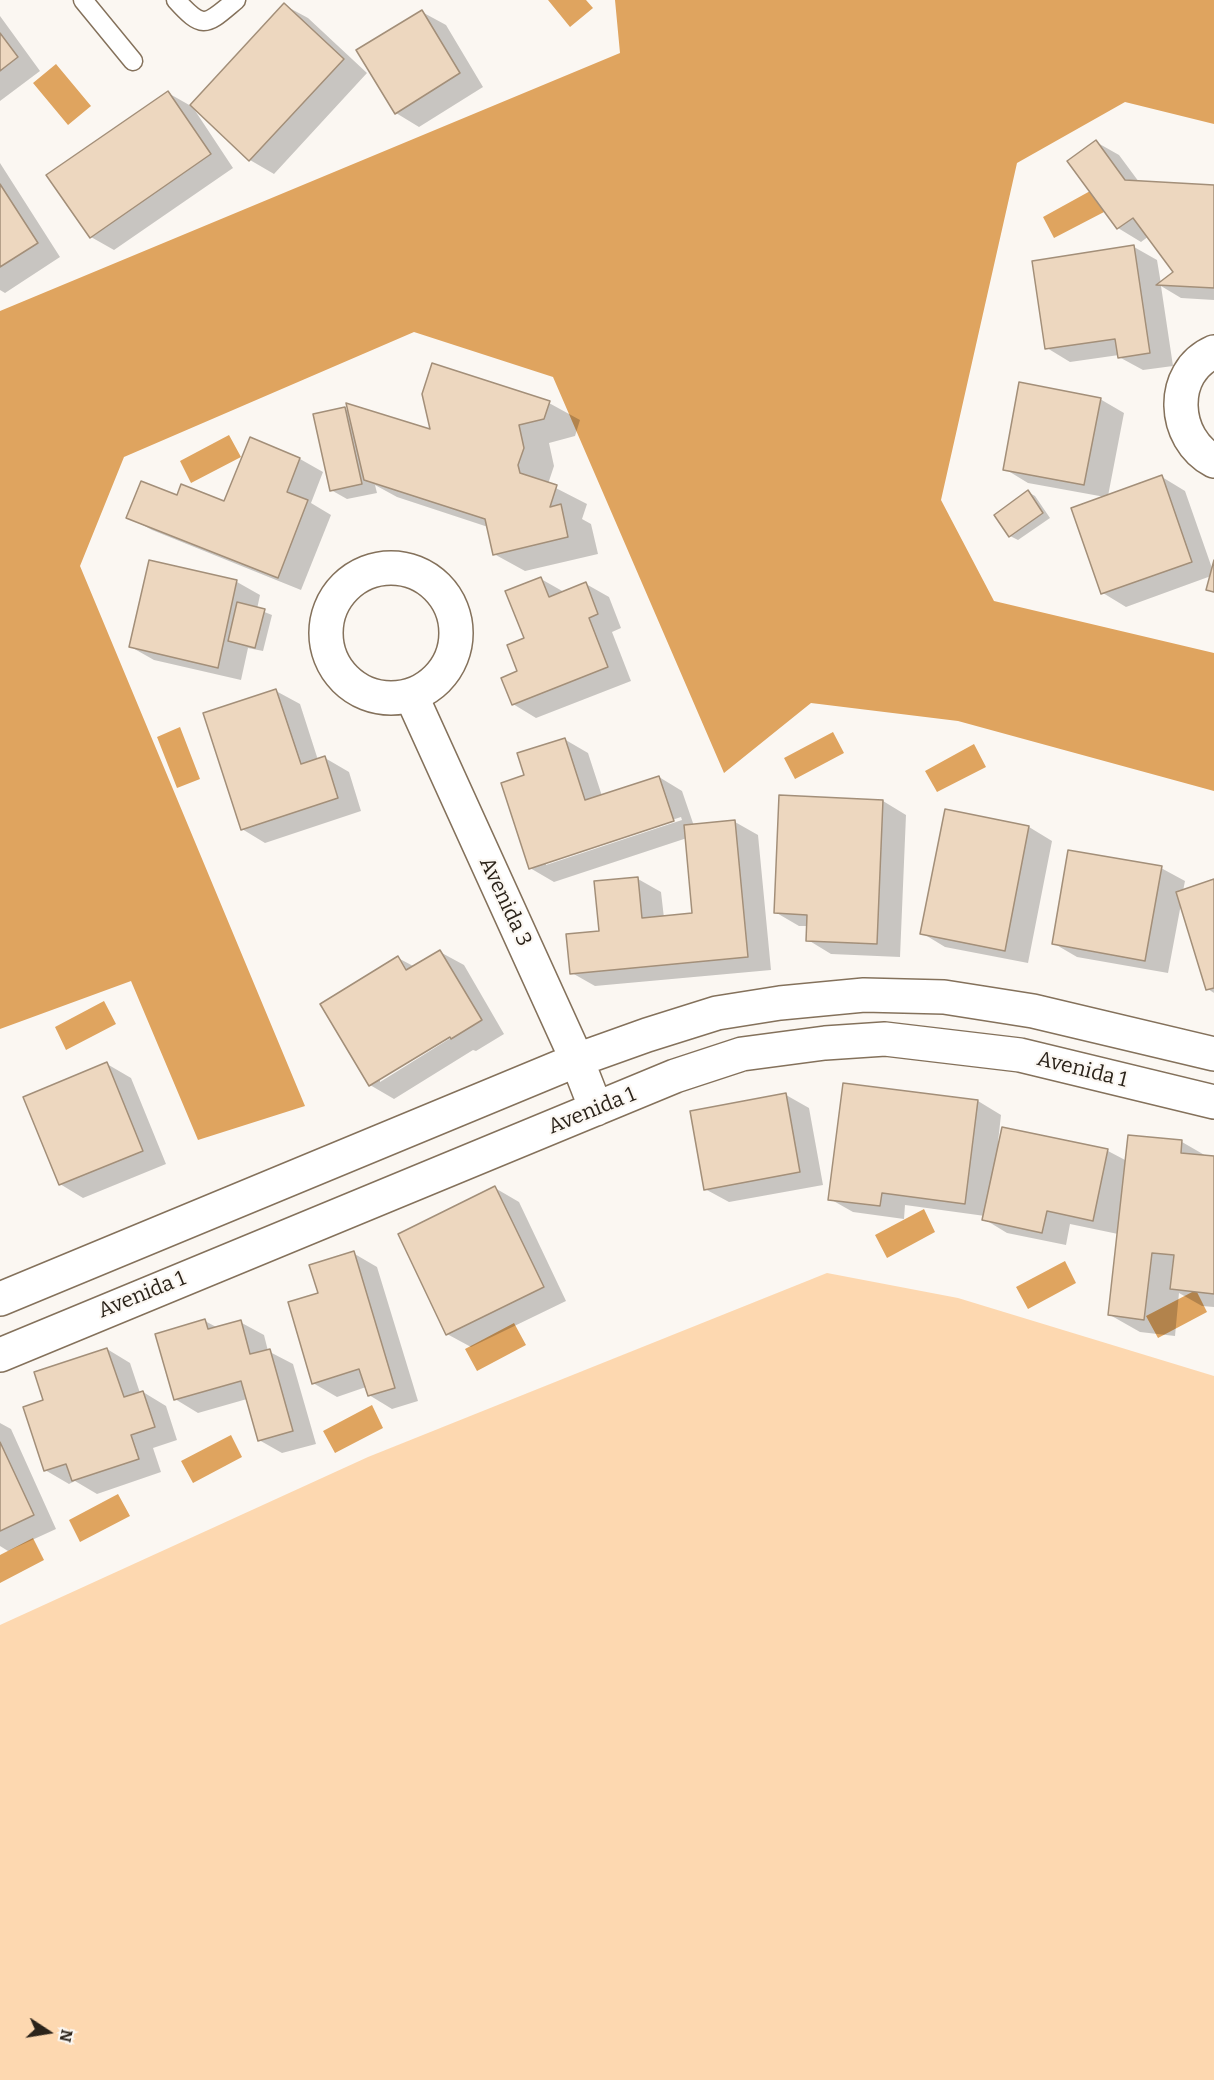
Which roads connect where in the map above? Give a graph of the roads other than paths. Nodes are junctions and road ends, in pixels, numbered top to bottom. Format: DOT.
graph roads {
  1 [pos="83,0"];
  2 [pos="176,0"];
  3 [pos="236,0"];
  4 [pos="133,61"];
  5 [pos="1214,352"];
  6 [pos="1214,460"];
  7 [pos="411,695"];
  8 [pos="1214,1054"];
  9 [pos="577,1060"];
  10 [pos="1214,1102"];
  11 [pos="596,1109"];
  12 [pos="256,1193"];
  13 [pos="274,1241"];
  14 [pos="0,1299"];
  15 [pos="0,1355"];
  1 -- 4 [label="lane"];
  2 -- 3 [label="lane"];
  5 -- 6 [label="street"];
  7 -- 9 [label="street, Avenida 3"];
  8 -- 9 [label="street"];
  9 -- 11 [label="street, Avenida 3"];
  9 -- 12 [label="street"];
  10 -- 11 [label="street, Avenida 1"];
  11 -- 13 [label="street, Avenida 1"];
  12 -- 13 [label="street"];
  12 -- 14 [label="street"];
  13 -- 15 [label="street, Avenida 1"];
}
